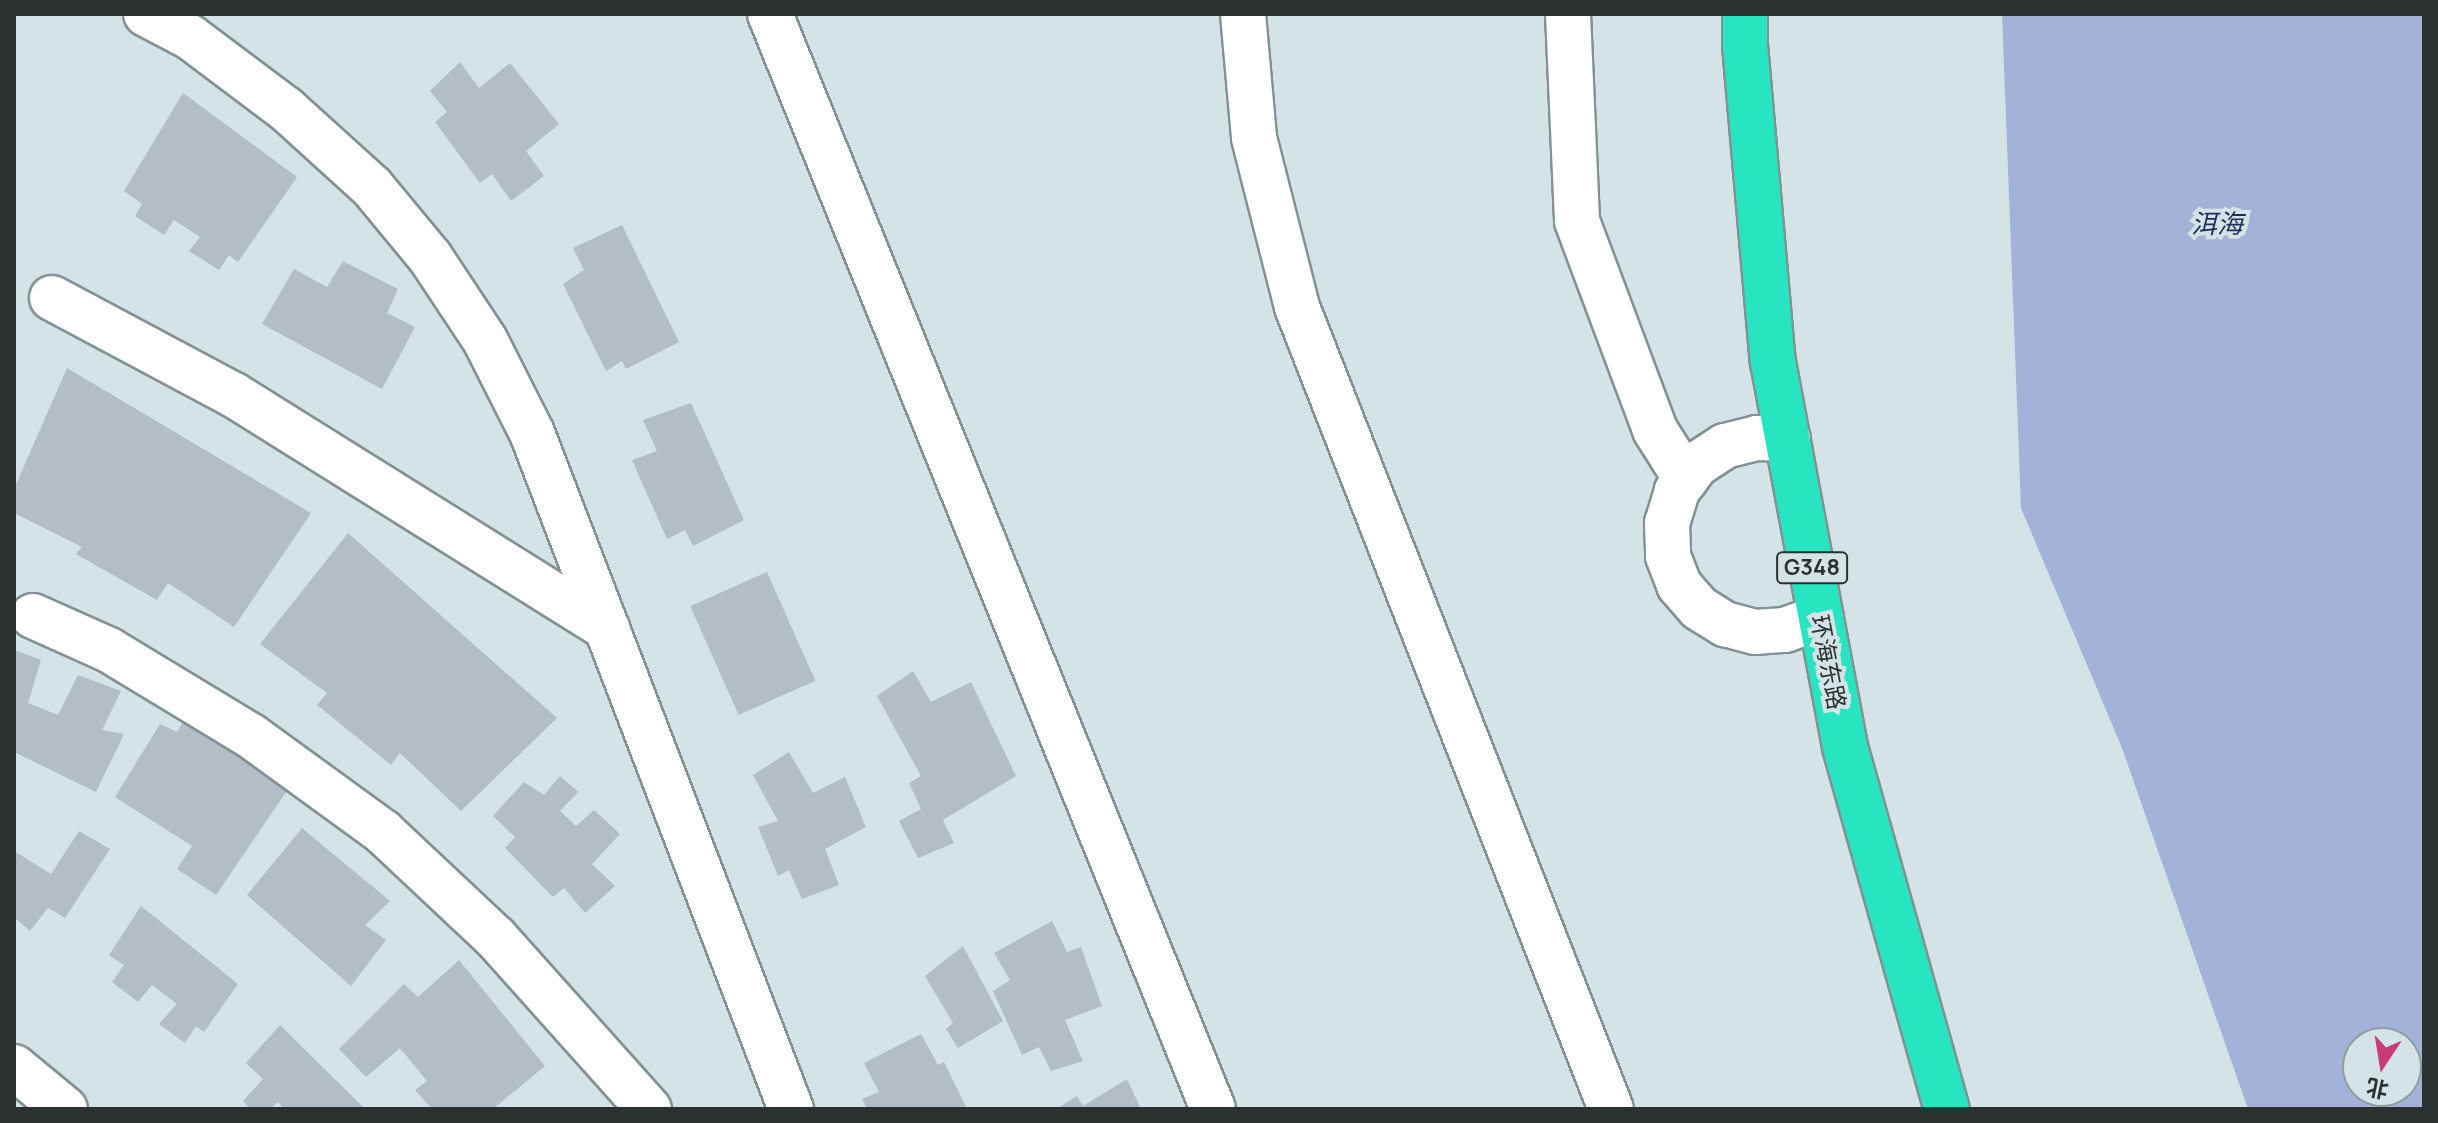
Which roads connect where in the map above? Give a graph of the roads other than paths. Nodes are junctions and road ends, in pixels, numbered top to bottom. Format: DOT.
graph roads {
  1 [pos="146,14"];
  2 [pos="770,14"];
  3 [pos="1243,14"];
  4 [pos="1568,14"];
  5 [pos="1745,14"];
  6 [pos="52,298"];
  7 [pos="1788,439"];
  8 [pos="1686,479"];
  9 [pos="33,616"];
  10 [pos="1821,617"];
  11 [pos="607,628"];
  12 [pos="14,1067"];
  13 [pos="65,1109"];
  14 [pos="649,1109"];
  15 [pos="791,1109"];
  16 [pos="1213,1109"];
  17 [pos="1611,1109"];
  18 [pos="1947,1109"];
  1 -- 11 [label="street"];
  2 -- 16 [label="street"];
  3 -- 17 [label="street"];
  4 -- 8 [label="street"];
  5 -- 7 [label="highway, 环海东路 / G348"];
  6 -- 11 [label="street"];
  7 -- 8 [label="street"];
  7 -- 10 [label="highway, 环海东路 / G348"];
  8 -- 10 [label="street"];
  9 -- 14 [label="street"];
  10 -- 18 [label="highway, 环海东路 / G348"];
  11 -- 15 [label="street"];
  12 -- 13 [label="street"];
}
